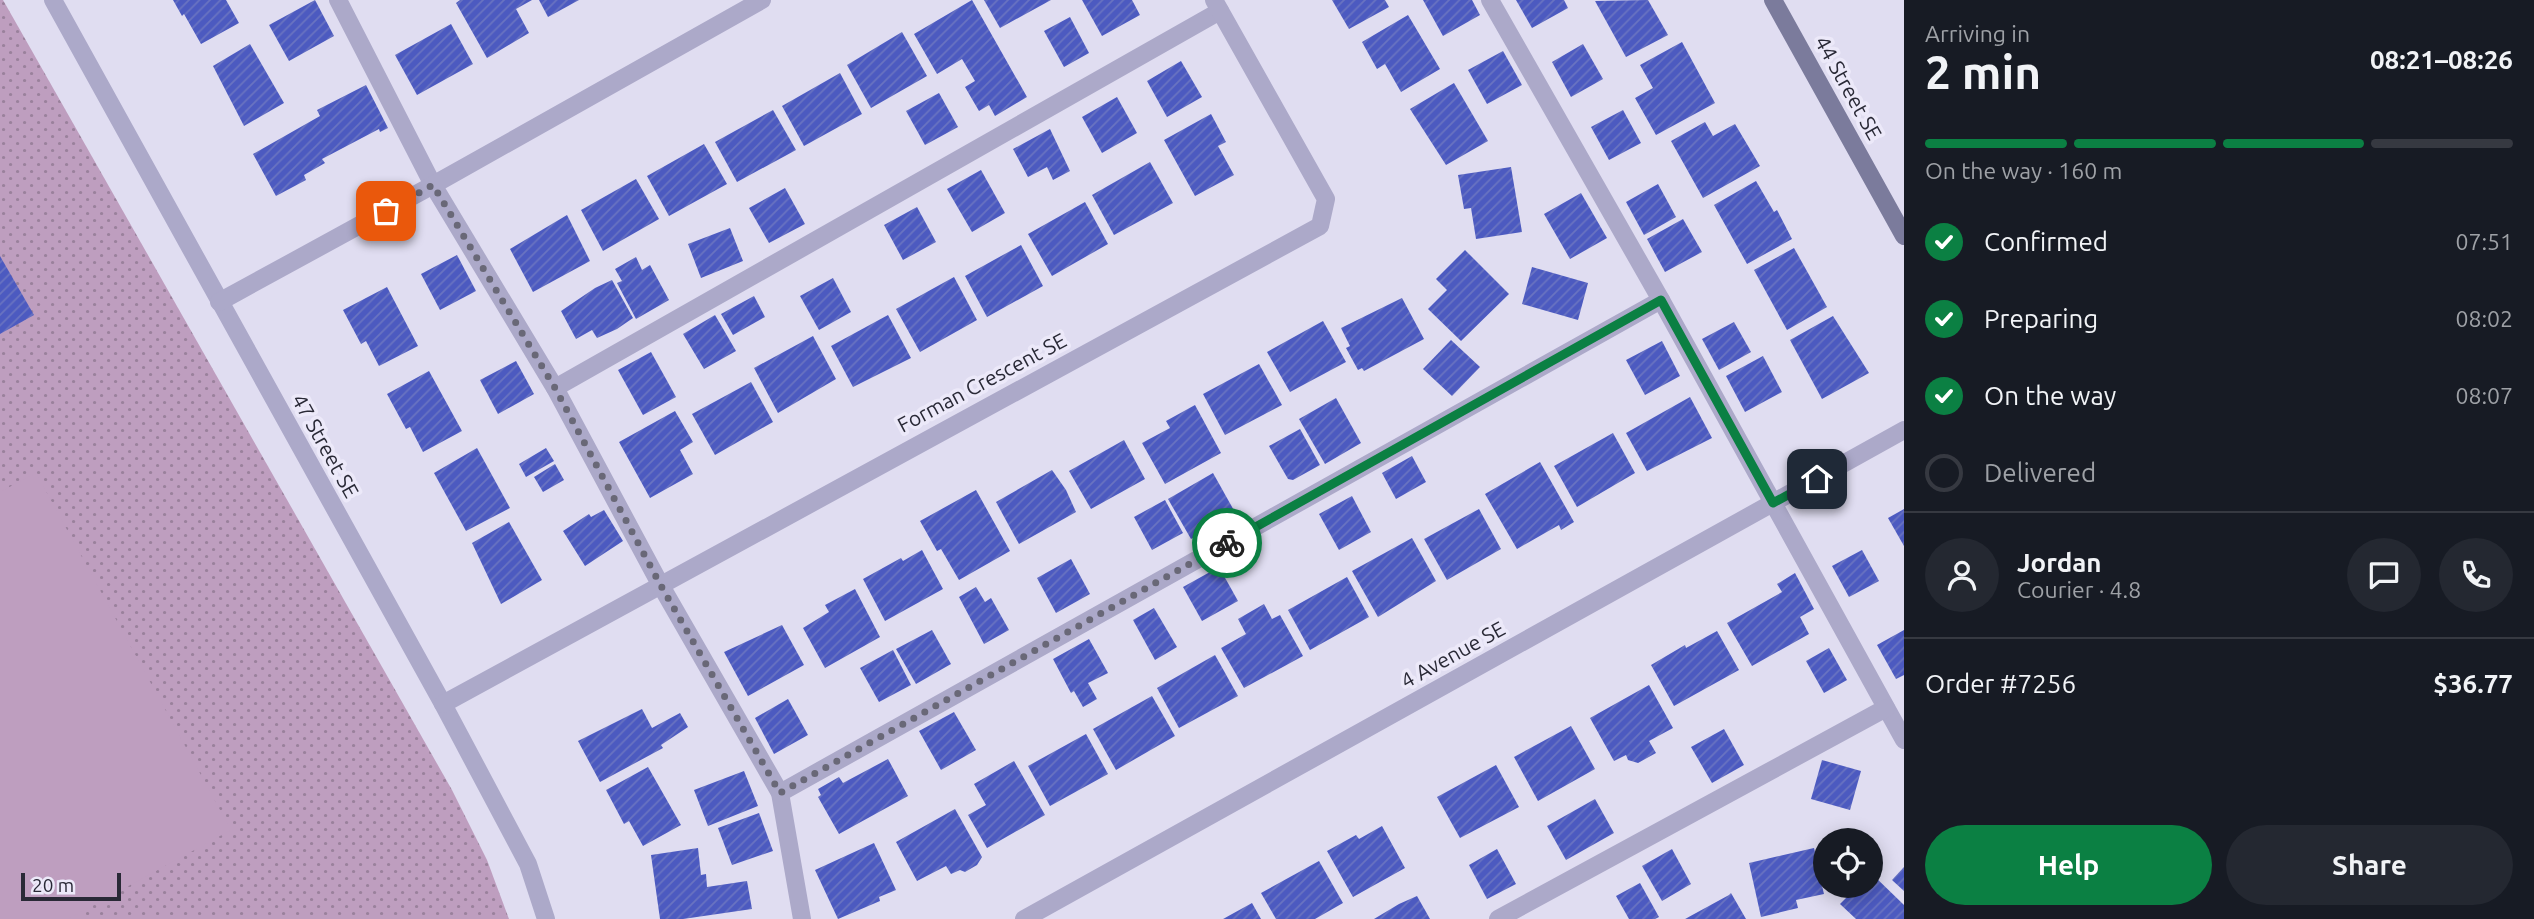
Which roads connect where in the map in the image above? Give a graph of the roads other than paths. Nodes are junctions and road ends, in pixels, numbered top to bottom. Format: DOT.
graph roads {
  1 [pos="53,0"];
  2 [pos="338,0"];
  3 [pos="762,0"];
  4 [pos="1490,0"];
  5 [pos="1773,0"];
  6 [pos="1217,6"];
  7 [pos="433,185"];
  8 [pos="1904,236"];
  9 [pos="1661,300"];
  10 [pos="219,302"];
  11 [pos="555,388"];
  12 [pos="1904,430"];
  13 [pos="1773,503"];
  14 [pos="660,584"];
  15 [pos="443,704"];
  16 [pos="1886,708"];
  17 [pos="1904,740"];
  18 [pos="780,793"];
  19 [pos="546,919"];
  20 [pos="802,919"];
  21 [pos="1024,919"];
  22 [pos="1498,919"];
  1 -- 10 [label="street, 47 Street SE"];
  2 -- 7 [label="street"];
  3 -- 7 [label="street"];
  4 -- 9 [label="street"];
  5 -- 8 [label="street, 44 Street SE"];
  6 -- 11 [label="street"];
  6 -- 14 [label="street, Forman Crescent SE"];
  7 -- 10 [label="street"];
  7 -- 11 [label="street"];
  9 -- 13 [label="street"];
  9 -- 18 [label="street"];
  10 -- 15 [label="street, 47 Street SE"];
  11 -- 14 [label="street"];
  12 -- 13 [label="street, 4 Avenue SE"];
  13 -- 16 [label="street"];
  13 -- 21 [label="street, 4 Avenue SE"];
  14 -- 15 [label="street, Forman Crescent SE"];
  14 -- 18 [label="street"];
  15 -- 19 [label="street, 47 Street SE"];
  16 -- 17 [label="street"];
  16 -- 22 [label="street"];
  18 -- 20 [label="street"];
}
